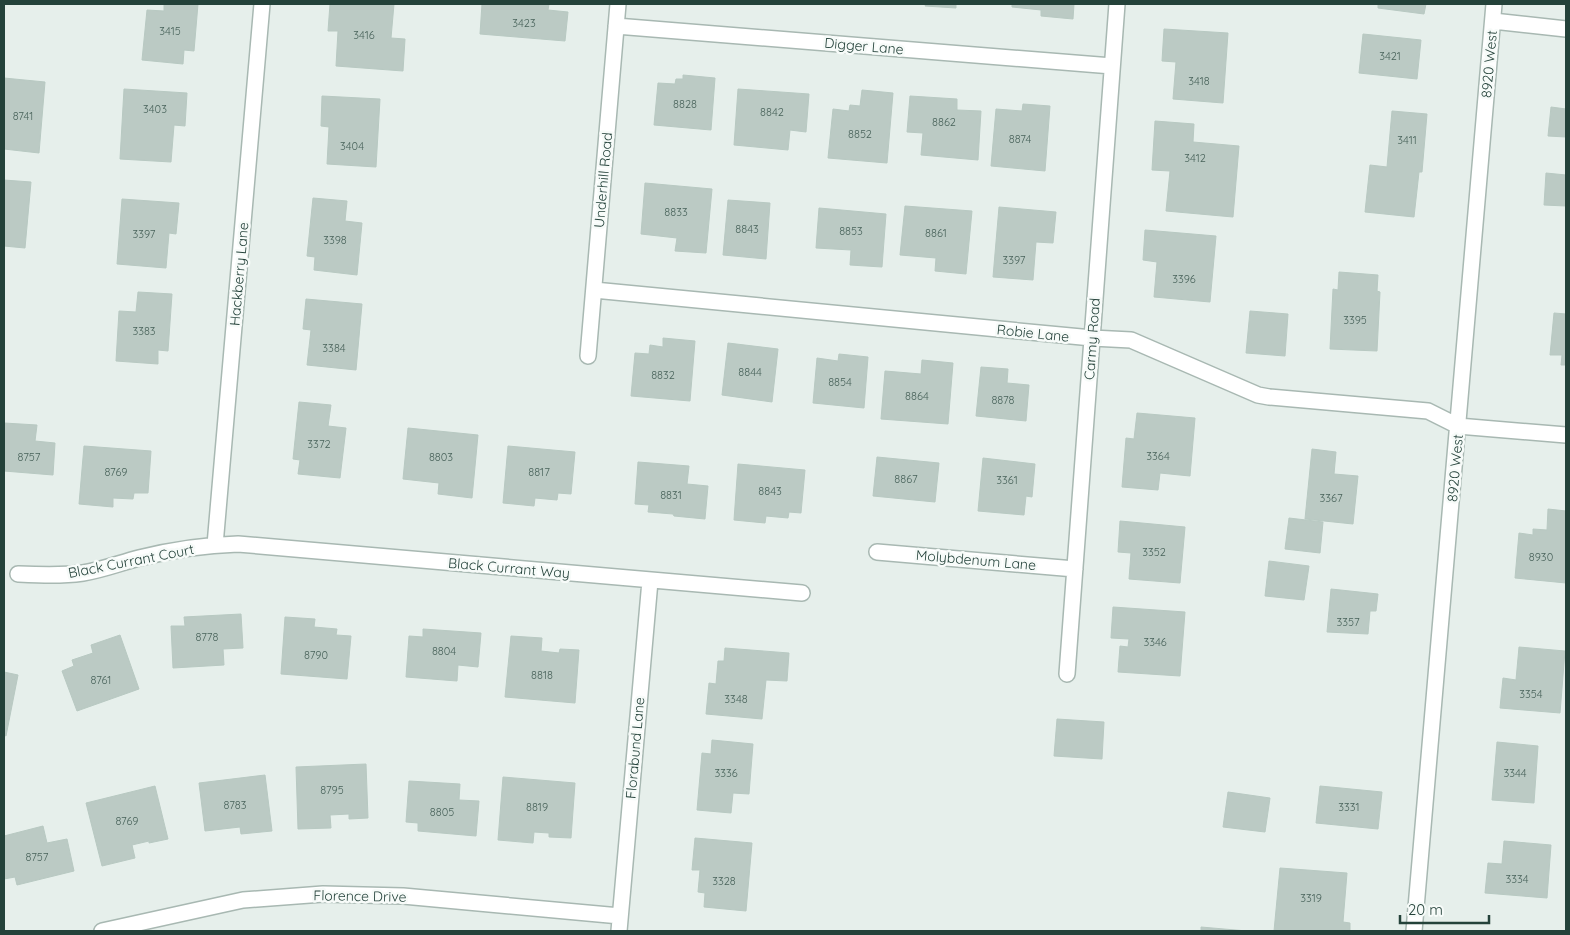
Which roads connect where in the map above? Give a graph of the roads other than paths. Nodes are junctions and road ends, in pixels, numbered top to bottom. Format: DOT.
graph roads {
  1 [pos="262,4"];
  2 [pos="618,4"];
  3 [pos="1117,4"];
  4 [pos="1494,4"];
  5 [pos="1493,21"];
  6 [pos="616,26"];
  7 [pos="1566,29"];
  8 [pos="1112,66"];
  9 [pos="594,290"];
  10 [pos="1092,338"];
  11 [pos="588,356"];
  12 [pos="1458,426"];
  13 [pos="1566,435"];
  14 [pos="215,545"];
  15 [pos="876,552"];
  16 [pos="1075,568"];
  17 [pos="18,574"];
  18 [pos="650,581"];
  19 [pos="802,593"];
  20 [pos="1067,674"];
  21 [pos="620,924"];
  22 [pos="102,931"];
  23 [pos="1414,931"];
  1 -- 14 [label="street, Hackberry Lane"];
  2 -- 6 [label="street, Underhill Road"];
  3 -- 8 [label="street, Carmy Road"];
  4 -- 5 [label="street, 8920 West"];
  5 -- 7 [label="street"];
  5 -- 12 [label="street, 8920 West"];
  6 -- 8 [label="street, Digger Lane"];
  6 -- 9 [label="street, Underhill Road"];
  8 -- 10 [label="street, Carmy Road"];
  9 -- 10 [label="street, Robie Lane"];
  9 -- 11 [label="street, Underhill Road"];
  10 -- 12 [label="street, Robie Lane"];
  10 -- 16 [label="street, Carmy Road"];
  12 -- 13 [label="street"];
  12 -- 23 [label="street, 8920 West"];
  14 -- 17 [label="street, Black Currant Court"];
  14 -- 18 [label="street, Black Currant Way"];
  15 -- 16 [label="street, Molybdenum Lane"];
  16 -- 20 [label="street, Carmy Road"];
  18 -- 19 [label="street, Black Currant Way"];
  18 -- 21 [label="street, Florabund Lane"];
  21 -- 22 [label="street, Florence Drive"];
}
